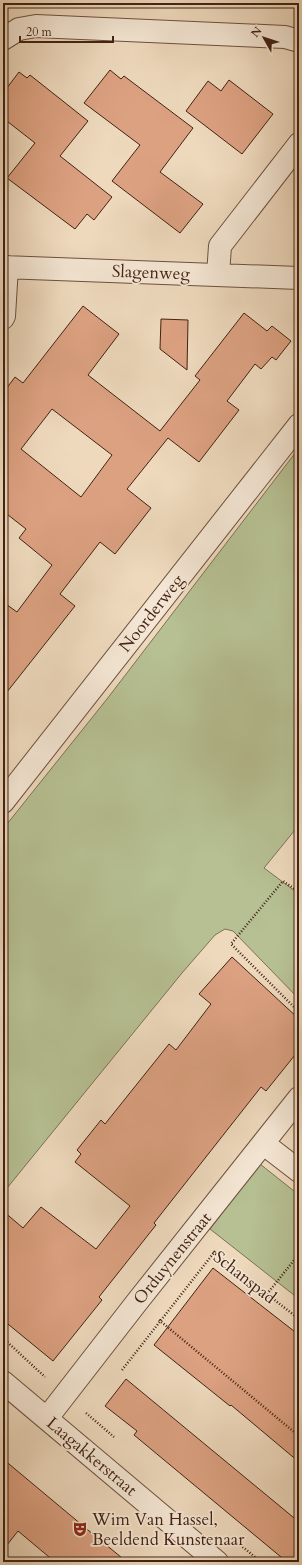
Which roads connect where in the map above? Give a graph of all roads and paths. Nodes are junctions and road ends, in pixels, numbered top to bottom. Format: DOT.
graph roads {
  1 [pos="3,39"];
  2 [pos="299,41"];
  3 [pos="299,144"];
  4 [pos="5,267"];
  5 [pos="218,275"];
  6 [pos="299,278"];
  7 [pos="3,318"];
  8 [pos="299,425"];
  9 [pos="3,802"];
  10 [pos="299,892"];
  11 [pos="299,1012"];
  12 [pos="299,1098"];
  13 [pos="264,1144"];
  14 [pos="299,1172"];
  15 [pos="191,1234"];
  16 [pos="299,1254"];
  17 [pos="267,1294"];
  18 [pos="137,1302"];
  19 [pos="299,1319"];
  20 [pos="3,1338"];
  21 [pos="3,1382"];
  22 [pos="65,1395"];
  23 [pos="47,1418"];
  24 [pos="299,1436"];
  25 [pos="117,1440"];
  26 [pos="237,1542"];
  27 [pos="216,1562"];
  28 [pos="261,1562"];
  1 -- 2 [label="street"];
  3 -- 5 [label="street"];
  4 -- 5 [label="street, Slagenweg"];
  4 -- 7 [label="street"];
  5 -- 6 [label="street, Slagenweg"];
  8 -- 9 [label="street, Noorderweg"];
  10 -- 11 [label="path"];
  12 -- 13 [label="street, Orduynenstraat"];
  13 -- 14 [label="street"];
  13 -- 15 [label="street, Orduynenstraat"];
  15 -- 17 [label="path, Schanspad"];
  15 -- 18 [label="street, Orduynenstraat"];
  16 -- 17 [label="path"];
  17 -- 19 [label="path, Schanspad"];
  18 -- 22 [label="street, Orduynenstraat"];
  18 -- 24 [label="path"];
  20 -- 22 [label="path"];
  21 -- 23 [label="street, Laagakkerstraat"];
  22 -- 23 [label="street, Orduynenstraat"];
  22 -- 25 [label="path"];
  23 -- 27 [label="street, Laagakkerstraat"];
  26 -- 28 [label="path"];
}
